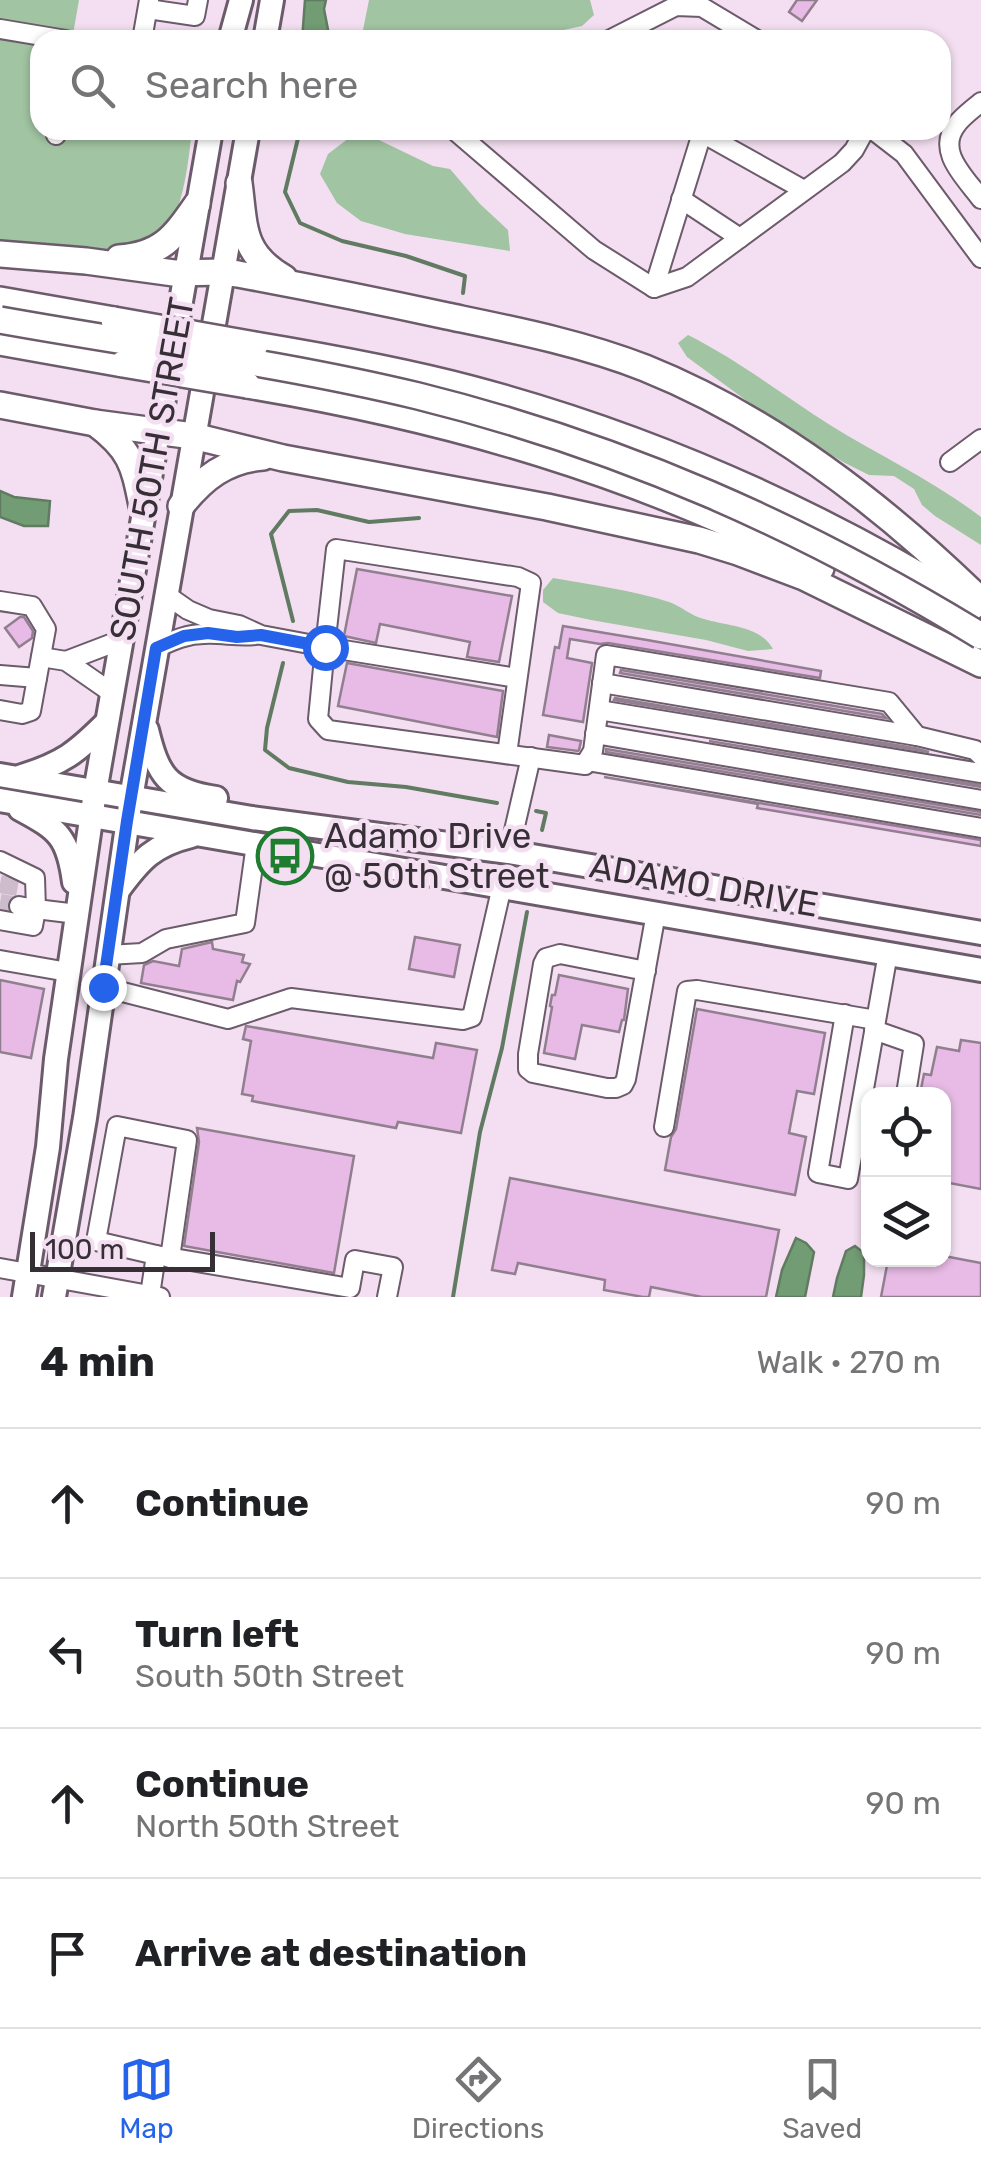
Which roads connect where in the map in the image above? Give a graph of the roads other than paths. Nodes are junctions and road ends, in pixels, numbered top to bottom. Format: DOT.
graph roads {
  1 [pos="198,0"];
  2 [pos="240,0"];
  3 [pos="272,0"];
  4 [pos="148,4"];
  5 [pos="0,29"];
  6 [pos="144,30"];
  7 [pos="232,30"];
  8 [pos="267,30"];
  9 [pos="629,30"];
  10 [pos="729,30"];
  11 [pos="30,34"];
  12 [pos="981,102"];
  13 [pos="951,133"];
  14 [pos="209,140"];
  15 [pos="246,140"];
  16 [pos="466,140"];
  17 [pos="700,140"];
  18 [pos="718,140"];
  19 [pos="859,140"];
  20 [pos="886,140"];
  21 [pos="948,140"];
  22 [pos="239,183"];
  23 [pos="804,190"];
  24 [pos="681,199"];
  25 [pos="981,199"];
  26 [pos="197,204"];
  27 [pos="740,238"];
  28 [pos="0,254"];
  29 [pos="981,258"];
  30 [pos="86,261"];
  31 [pos="222,272"];
  32 [pos="185,273"];
  33 [pos="302,286"];
  34 [pos="654,288"];
  35 [pos="0,300"];
  36 [pos="0,320"];
  37 [pos="0,342"];
  38 [pos="0,405"];
  39 [pos="95,424"];
  40 [pos="157,432"];
  41 [pos="193,436"];
  42 [pos="981,439"];
  43 [pos="283,458"];
  44 [pos="950,462"];
  45 [pos="181,506"];
  46 [pos="143,510"];
  47 [pos="165,594"];
  48 [pos="0,601"];
  49 [pos="981,601"];
  50 [pos="981,612"];
  51 [pos="261,635"];
  52 [pos="981,636"];
  53 [pos="121,640"];
  54 [pos="325,647"];
  55 [pos="156,648"];
  56 [pos="42,657"];
  57 [pos="66,661"];
  58 [pos="981,662"];
  59 [pos="708,672"];
  60 [pos="0,675"];
  61 [pos="36,678"];
  62 [pos="518,678"];
  63 [pos="602,683"];
  64 [pos="112,693"];
  65 [pos="704,700"];
  66 [pos="0,710"];
  67 [pos="599,710"];
  68 [pos="144,719"];
  69 [pos="106,723"];
  70 [pos="699,726"];
  71 [pos="889,732"];
  72 [pos="595,734"];
  73 [pos="917,736"];
  74 [pos="695,751"];
  75 [pos="506,754"];
  76 [pos="981,756"];
  77 [pos="530,757"];
  78 [pos="885,757"];
  79 [pos="587,761"];
  80 [pos="981,773"];
  81 [pos="7,776"];
  82 [pos="690,779"];
  83 [pos="881,783"];
  84 [pos="2,800"];
  85 [pos="981,800"];
  86 [pos="93,803"];
  87 [pos="129,810"];
  88 [pos="877,811"];
  89 [pos="981,828"];
  90 [pos="201,834"];
  91 [pos="433,841"];
  92 [pos="256,844"];
  93 [pos="509,852"];
  94 [pos="0,860"];
  95 [pos="502,886"];
  96 [pos="117,892"];
  97 [pos="28,898"];
  98 [pos="77,910"];
  99 [pos="656,913"];
  100 [pos="0,920"];
  101 [pos="981,933"];
  102 [pos="888,953"];
  103 [pos="108,955"];
  104 [pos="0,960"];
  105 [pos="981,970"];
  106 [pos="646,971"];
  107 [pos="68,972"];
  108 [pos="103,987"];
  109 [pos="845,1014"];
  110 [pos="875,1025"];
  111 [pos="907,1087"];
  112 [pos="664,1126"];
  113 [pos="860,1161"];
  114 [pos="163,1256"];
  115 [pos="0,1268"];
  116 [pos="26,1285"];
  117 [pos="55,1288"];
  118 [pos="92,1291"];
  119 [pos="155,1296"];
  120 [pos="387,1297"];
  1 -- 4 [label="street"];
  2 -- 7 [label="main road"];
  3 -- 8 [label="main road"];
  4 -- 6 [label="street"];
  5 -- 11 [label="street"];
  9 -- 10 [label="street"];
  12 -- 13 [label="street"];
  14 -- 26 [label="main road, SOUTH 50TH STREET"];
  15 -- 22 [label="main road, SOUTH 50TH STREET"];
  16 -- 34 [label="street"];
  17 -- 24 [label="street"];
  18 -- 23 [label="street"];
  19 -- 23 [label="street"];
  20 -- 29 [label="street"];
  21 -- 25 [label="street"];
  22 -- 31 [label="main road, SOUTH 50TH STREET"];
  22 -- 33 [label="highway"];
  23 -- 27 [label="street"];
  24 -- 27 [label="street"];
  24 -- 34 [label="street"];
  26 -- 30 [label="highway"];
  26 -- 32 [label="main road, SOUTH 50TH STREET"];
  27 -- 34 [label="street"];
  28 -- 30 [label="highway"];
  30 -- 32 [label="highway"];
  31 -- 32 [label="highway"];
  31 -- 33 [label="highway"];
  31 -- 41 [label="main road, SOUTH 50TH STREET"];
  32 -- 40 [label="main road, SOUTH 50TH STREET"];
  33 -- 49 [label="highway"];
  35 -- 50 [label="highway, bridge"];
  36 -- 52 [label="highway, bridge"];
  37 -- 58 [label="highway, bridge"];
  38 -- 39 [label="highway"];
  39 -- 40 [label="highway"];
  39 -- 46 [label="highway"];
  40 -- 41 [label="highway"];
  40 -- 46 [label="main road, SOUTH 50TH STREET"];
  41 -- 43 [label="highway"];
  41 -- 45 [label="main road, SOUTH 50TH STREET"];
  42 -- 44 [label="street"];
  43 -- 45 [label="highway"];
  43 -- 58 [label="highway"];
  45 -- 47 [label="main road, SOUTH 50TH STREET"];
  46 -- 53 [label="main road, SOUTH 50TH STREET"];
  47 -- 51 [label="street"];
  47 -- 55 [label="main road, SOUTH 50TH STREET"];
  48 -- 56 [label="street"];
  51 -- 54 [label="street"];
  51 -- 55 [label="street"];
  53 -- 57 [label="street"];
  53 -- 64 [label="main road, SOUTH 50TH STREET"];
  54 -- 62 [label="street"];
  54 -- 62 [label="street"];
  54 -- 75 [label="street"];
  55 -- 68 [label="main road, SOUTH 50TH STREET"];
  56 -- 57 [label="street"];
  56 -- 61 [label="street"];
  57 -- 64 [label="street"];
  59 -- 63 [label="street"];
  59 -- 65 [label="street"];
  59 -- 73 [label="street"];
  60 -- 61 [label="street"];
  61 -- 66 [label="street"];
  62 -- 75 [label="street"];
  63 -- 65 [label="street"];
  63 -- 67 [label="street"];
  64 -- 69 [label="main road, SOUTH 50TH STREET"];
  65 -- 70 [label="street"];
  65 -- 71 [label="street"];
  67 -- 70 [label="street"];
  67 -- 72 [label="street"];
  68 -- 87 [label="main road, SOUTH 50TH STREET"];
  68 -- 91 [label="main road"];
  69 -- 81 [label="main road"];
  69 -- 86 [label="main road, SOUTH 50TH STREET"];
  70 -- 74 [label="street"];
  70 -- 78 [label="street"];
  71 -- 73 [label="street"];
  71 -- 78 [label="street"];
  72 -- 74 [label="street"];
  72 -- 79 [label="street"];
  73 -- 76 [label="street"];
  74 -- 82 [label="street"];
  74 -- 83 [label="street"];
  75 -- 77 [label="street"];
  77 -- 79 [label="street"];
  77 -- 93 [label="street"];
  78 -- 80 [label="street"];
  78 -- 83 [label="street"];
  79 -- 82 [label="street"];
  81 -- 86 [label="main road, ADAMO DRIVE"];
  82 -- 88 [label="street"];
  83 -- 85 [label="street"];
  83 -- 88 [label="street"];
  84 -- 86 [label="main road, ADAMO DRIVE"];
  84 -- 98 [label="main road"];
  86 -- 87 [label="main road, ADAMO DRIVE"];
  86 -- 98 [label="main road, SOUTH 50TH STREET"];
  87 -- 90 [label="main road, ADAMO DRIVE"];
  87 -- 91 [label="main road, ADAMO DRIVE"];
  87 -- 96 [label="main road, SOUTH 50TH STREET"];
  88 -- 89 [label="street"];
  90 -- 92 [label="main road, ADAMO DRIVE"];
  90 -- 96 [label="main road"];
  91 -- 93 [label="main road, ADAMO DRIVE"];
  92 -- 95 [label="main road, ADAMO DRIVE"];
  92 -- 103 [label="street"];
  93 -- 95 [label="main road"];
  93 -- 101 [label="main road, ADAMO DRIVE"];
  94 -- 97 [label="street"];
  95 -- 99 [label="main road, ADAMO DRIVE"];
  95 -- 108 [label="street"];
  96 -- 103 [label="main road, SOUTH 50TH STREET"];
  97 -- 98 [label="street"];
  97 -- 100 [label="street"];
  98 -- 107 [label="main road, SOUTH 50TH STREET"];
  99 -- 102 [label="main road, ADAMO DRIVE"];
  99 -- 106 [label="street"];
  102 -- 105 [label="main road, ADAMO DRIVE"];
  102 -- 110 [label="street"];
  103 -- 108 [label="main road, SOUTH 50TH STREET"];
  104 -- 107 [label="street"];
  106 -- 106 [label="street"];
  107 -- 116 [label="main road, SOUTH 50TH STREET"];
  108 -- 117 [label="main road, SOUTH 50TH STREET"];
  109 -- 110 [label="street"];
  109 -- 112 [label="street"];
  109 -- 113 [label="street"];
  110 -- 111 [label="street"];
  110 -- 113 [label="street"];
  114 -- 114 [label="street"];
  114 -- 119 [label="street"];
  114 -- 120 [label="street"];
  115 -- 116 [label="street"];
  116 -- 117 [label="street"];
  117 -- 118 [label="street"];
  118 -- 119 [label="street"];
}
